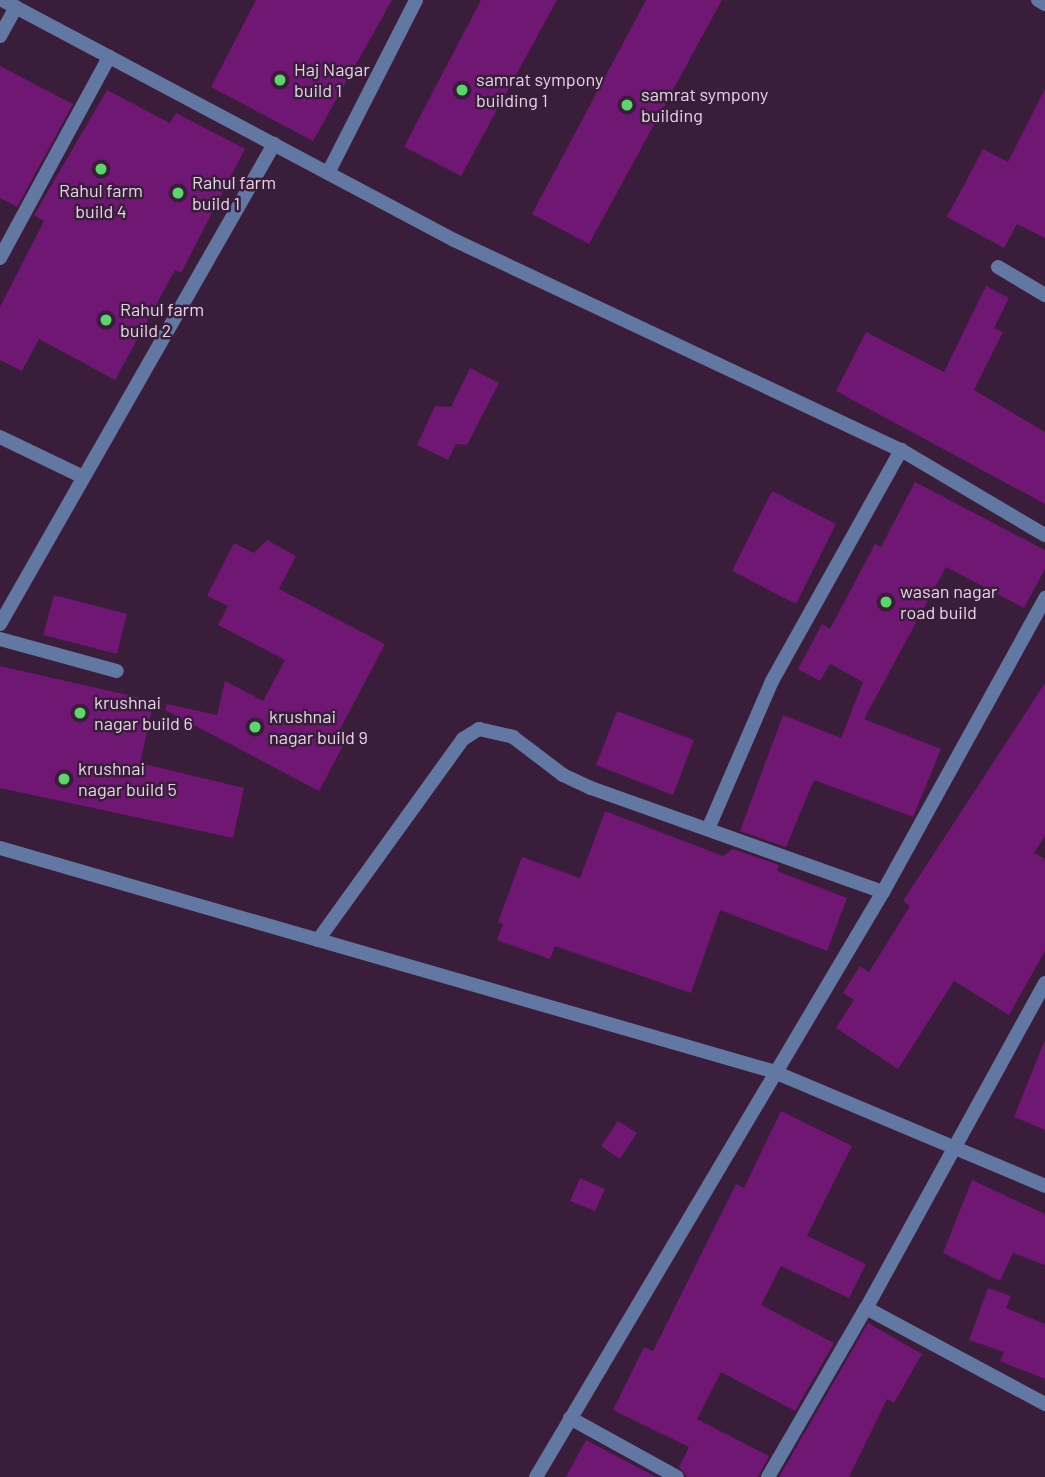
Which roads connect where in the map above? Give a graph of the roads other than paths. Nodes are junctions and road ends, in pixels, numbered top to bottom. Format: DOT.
graph roads {
  1 [pos="2,0"];
  2 [pos="416,0"];
  3 [pos="1038,0"];
  4 [pos="1045,4"];
  5 [pos="16,7"];
  6 [pos="0,36"];
  7 [pos="109,57"];
  8 [pos="274,144"];
  9 [pos="328,173"];
  10 [pos="0,258"];
  11 [pos="998,267"];
  12 [pos="1045,295"];
  13 [pos="0,437"];
  14 [pos="901,450"];
  15 [pos="83,477"];
  16 [pos="1045,535"];
  17 [pos="1045,598"];
  18 [pos="0,624"];
  19 [pos="0,639"];
  20 [pos="117,671"];
  21 [pos="708,829"];
  22 [pos="0,848"];
  23 [pos="883,891"];
  24 [pos="318,940"];
  25 [pos="1045,983"];
  26 [pos="772,1071"];
  27 [pos="955,1148"];
  28 [pos="1045,1186"];
  29 [pos="866,1308"];
  30 [pos="1045,1404"];
  31 [pos="570,1418"];
  32 [pos="536,1477"];
  33 [pos="677,1477"];
  34 [pos="768,1477"];
  1 -- 5 [label="street"];
  2 -- 9 [label="street"];
  3 -- 4 [label="street"];
  5 -- 6 [label="street"];
  5 -- 7 [label="street"];
  7 -- 8 [label="street"];
  7 -- 10 [label="street"];
  8 -- 9 [label="street"];
  8 -- 15 [label="street"];
  9 -- 14 [label="street"];
  11 -- 12 [label="street"];
  13 -- 15 [label="street"];
  14 -- 16 [label="street"];
  14 -- 21 [label="street"];
  15 -- 18 [label="street"];
  17 -- 23 [label="street"];
  19 -- 20 [label="street"];
  21 -- 23 [label="street"];
  21 -- 24 [label="street"];
  22 -- 24 [label="street"];
  23 -- 26 [label="street"];
  24 -- 26 [label="street"];
  25 -- 27 [label="street"];
  26 -- 27 [label="street"];
  26 -- 31 [label="street"];
  27 -- 28 [label="street"];
  27 -- 29 [label="street"];
  29 -- 30 [label="street"];
  29 -- 34 [label="street"];
  31 -- 32 [label="street"];
  31 -- 33 [label="street"];
}
